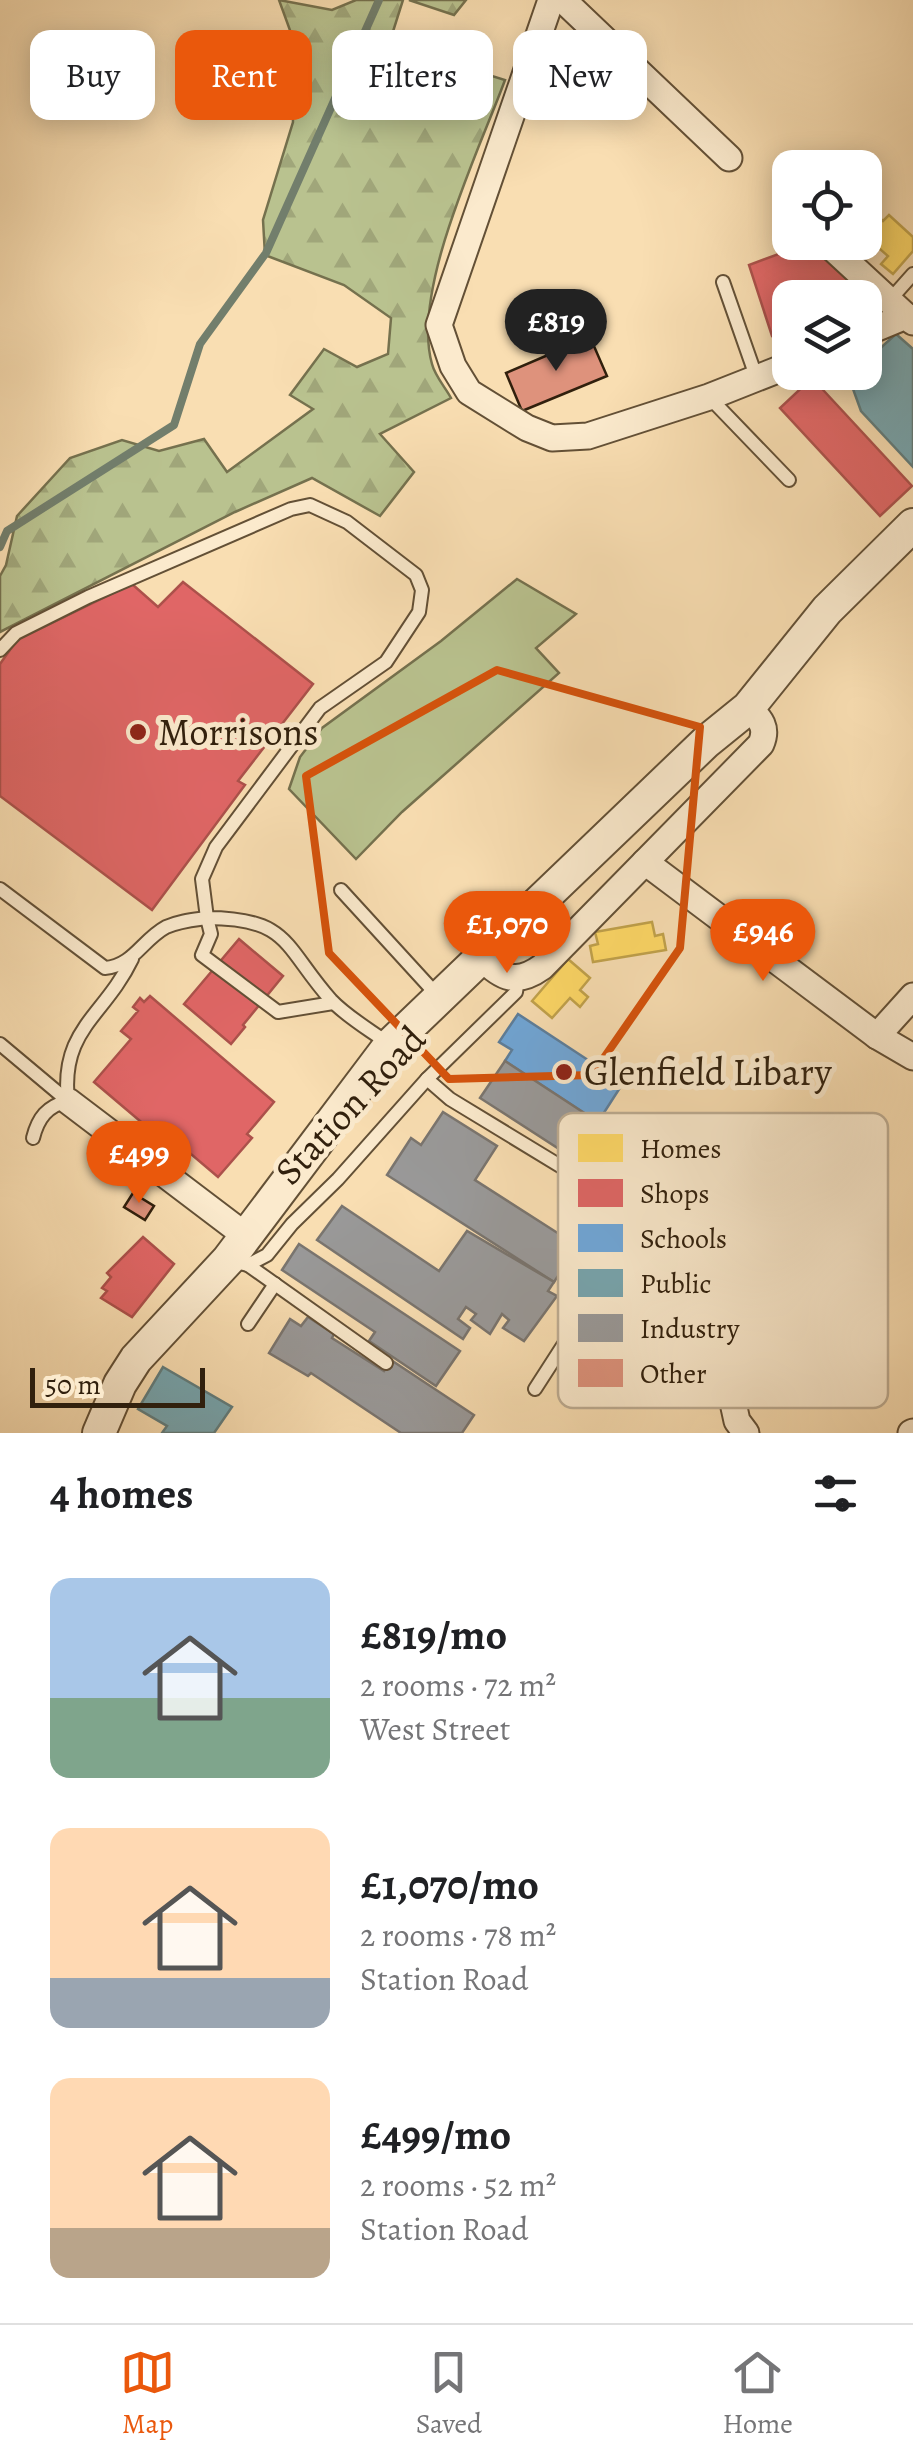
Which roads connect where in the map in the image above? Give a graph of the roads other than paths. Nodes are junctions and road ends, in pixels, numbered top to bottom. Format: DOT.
graph roads {
  1 [pos="552,0"];
  2 [pos="563,0"];
  3 [pos="729,158"];
  4 [pos="845,260"];
  5 [pos="913,274"];
  6 [pos="724,282"];
  7 [pos="903,313"];
  8 [pos="772,373"];
  9 [pos="758,379"];
  10 [pos="708,396"];
  11 [pos="790,480"];
  12 [pos="913,525"];
  13 [pos="0,650"];
  14 [pos="748,708"];
  15 [pos="645,862"];
  16 [pos="0,889"];
  17 [pos="341,890"];
  18 [pos="206,918"];
  19 [pos="134,955"];
  20 [pos="482,956"];
  21 [pos="518,979"];
  22 [pos="438,996"];
  23 [pos="913,996"];
  24 [pos="333,1002"];
  25 [pos="878,1036"];
  26 [pos="0,1044"];
  27 [pos="390,1045"];
  28 [pos="913,1057"];
  29 [pos="428,1079"];
  30 [pos="68,1101"];
  31 [pos="33,1138"];
  32 [pos="558,1165"];
  33 [pos="241,1254"];
  34 [pos="276,1284"];
  35 [pos="248,1324"];
  36 [pos="558,1353"];
  37 [pos="386,1363"];
  38 [pos="535,1389"];
  39 [pos="734,1408"];
  40 [pos="99,1433"];
  41 [pos="746,1433"];
  1 -- 10 [label="street"];
  2 -- 3 [label="street"];
  4 -- 7 [label="street"];
  5 -- 7 [label="lane"];
  6 -- 9 [label="lane"];
  8 -- 9 [label="street"];
  9 -- 10 [label="street"];
  10 -- 11 [label="lane"];
  12 -- 14 [label="street, Station Road"];
  13 -- 18 [label="lane"];
  14 -- 15 [label="street, Station Road"];
  14 -- 20 [label="street, Station Road"];
  15 -- 21 [label="street, Station Road"];
  15 -- 25 [label="street"];
  16 -- 19 [label="lane"];
  17 -- 22 [label="lane"];
  18 -- 19 [label="lane"];
  18 -- 24 [label="lane"];
  18 -- 24 [label="lane"];
  19 -- 30 [label="lane"];
  20 -- 21 [label="street"];
  20 -- 22 [label="street, Station Road"];
  21 -- 29 [label="lane, Station Road"];
  22 -- 27 [label="street, Station Road"];
  23 -- 25 [label="street"];
  24 -- 27 [label="lane"];
  25 -- 28 [label="street"];
  26 -- 30 [label="lane"];
  27 -- 33 [label="street, Station Road"];
  29 -- 32 [label="lane"];
  29 -- 33 [label="lane, Station Road"];
  30 -- 31 [label="lane"];
  30 -- 33 [label="street"];
  33 -- 34 [label="lane"];
  33 -- 40 [label="street, Station Road"];
  34 -- 35 [label="lane"];
  34 -- 37 [label="lane"];
  36 -- 38 [label="lane"];
  39 -- 41 [label="street"];
}
